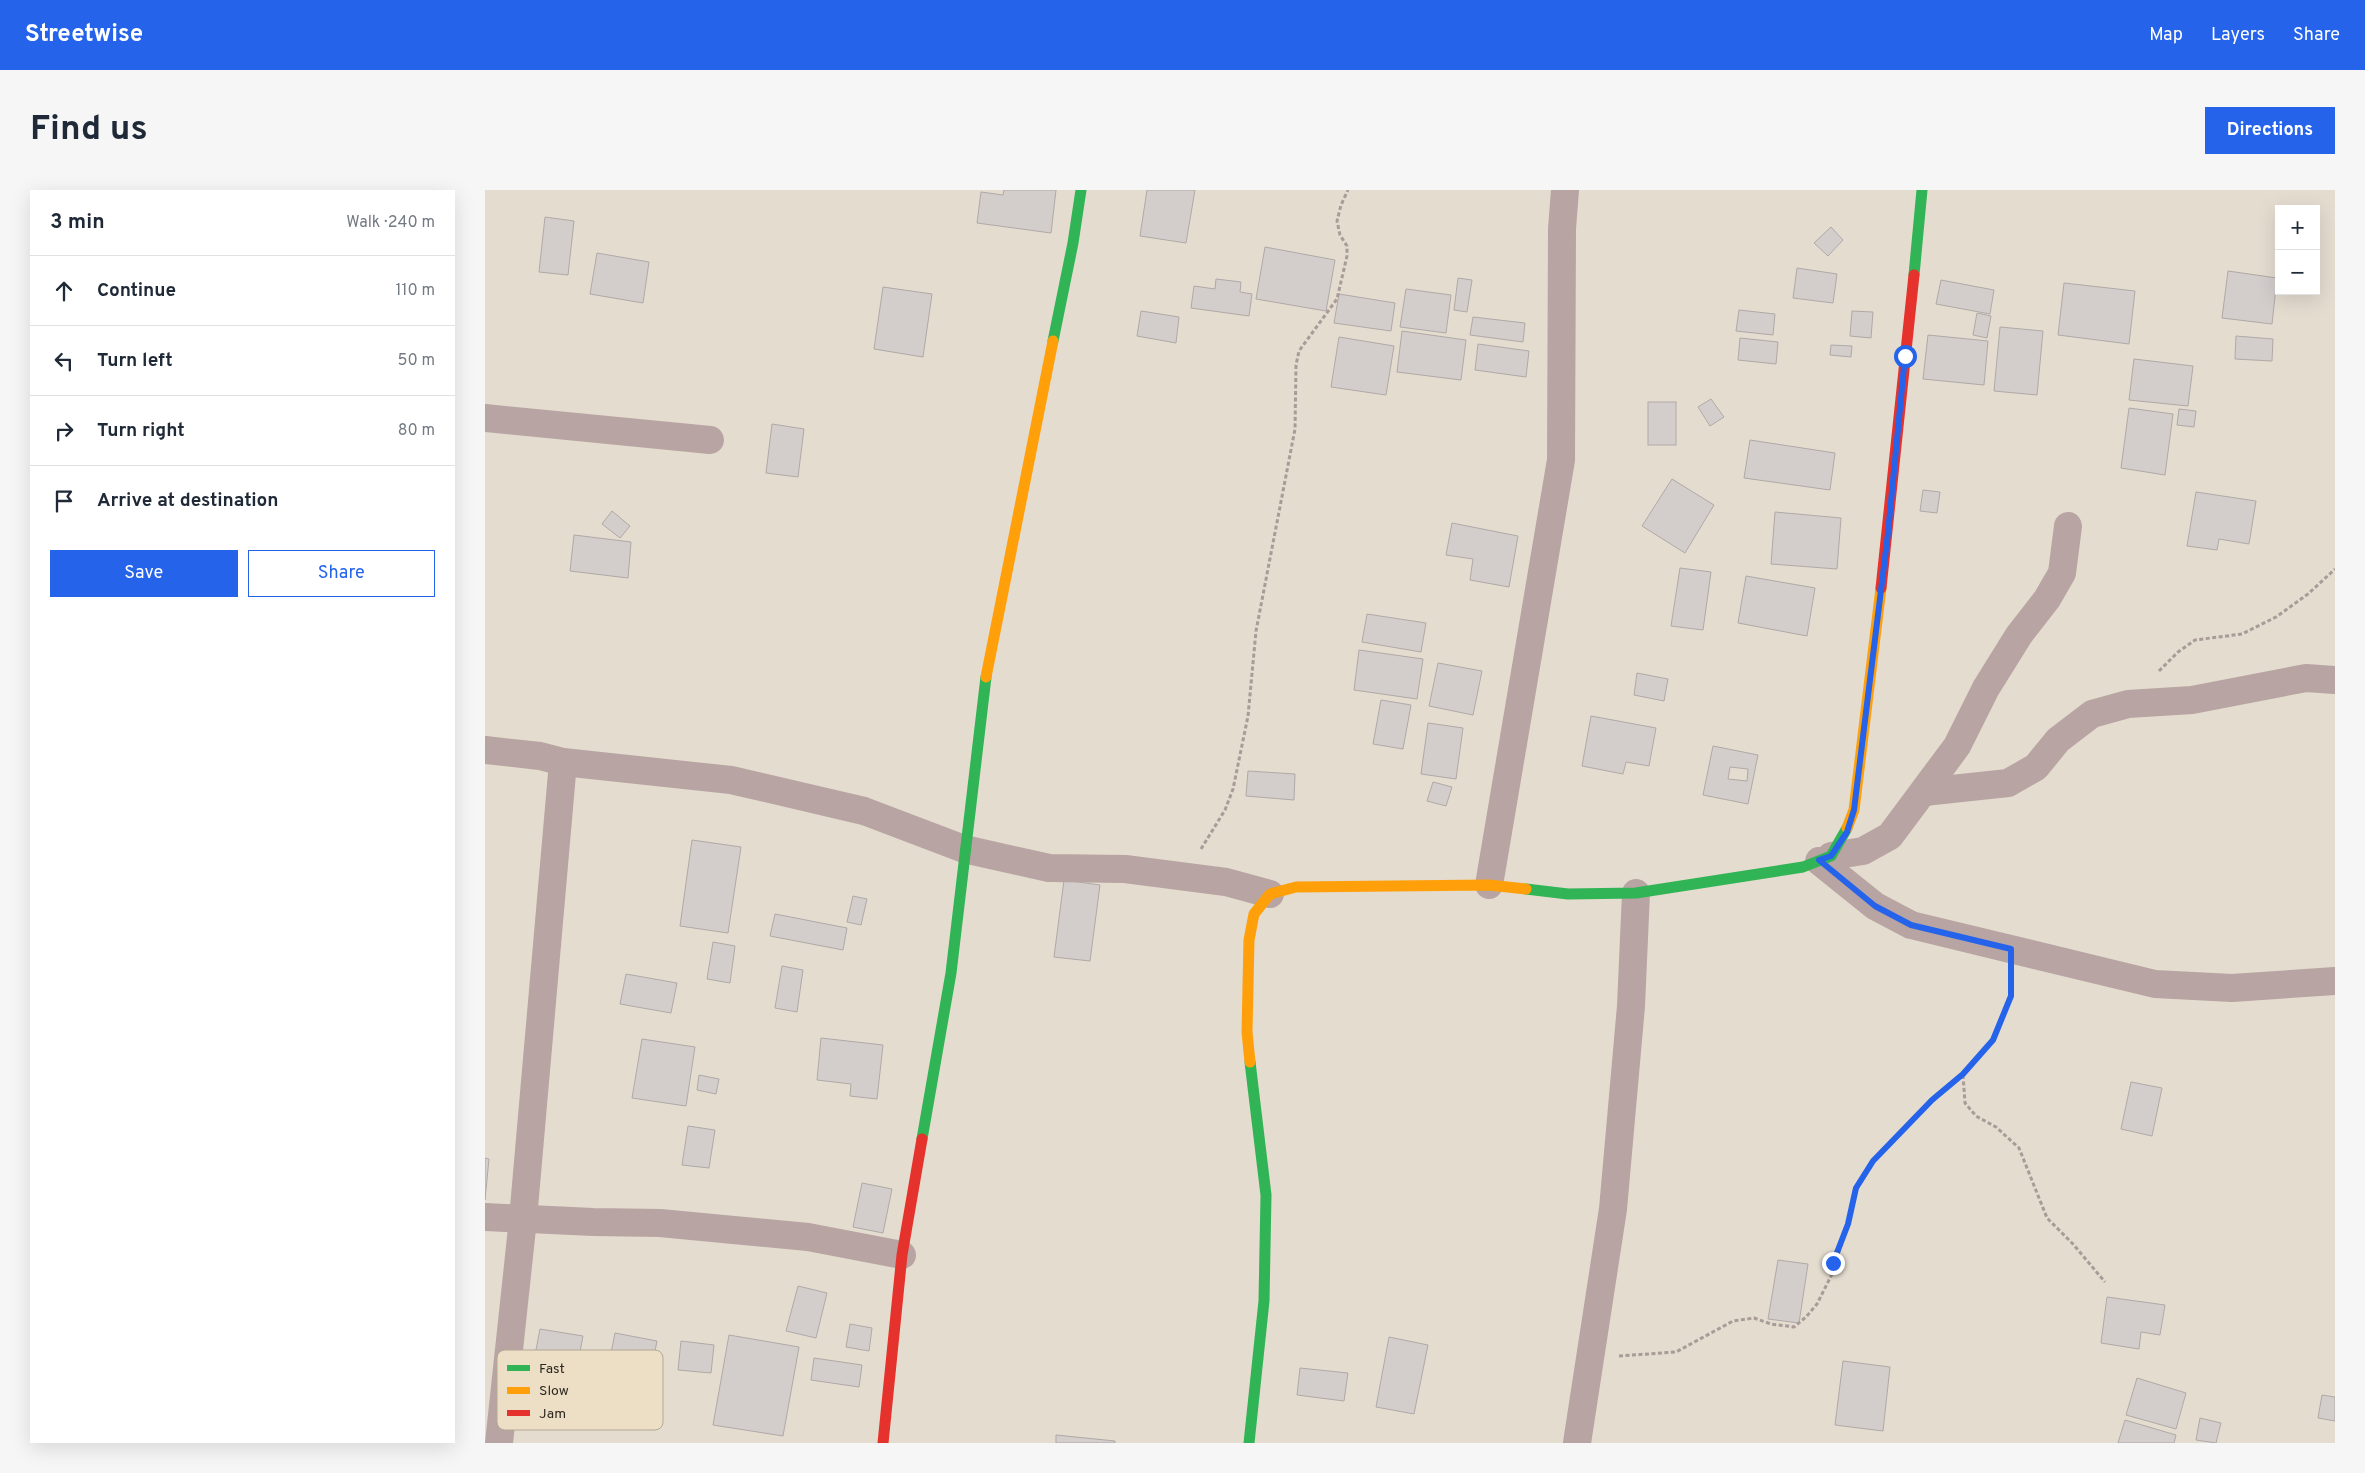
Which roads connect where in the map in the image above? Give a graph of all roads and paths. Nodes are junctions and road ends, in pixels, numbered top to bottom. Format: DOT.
graph roads {
  1 [pos="1081,190"];
  2 [pos="1348,190"];
  3 [pos="1565,190"];
  4 [pos="1922,190"];
  5 [pos="485,418"];
  6 [pos="710,440"];
  7 [pos="2068,526"];
  8 [pos="2335,569"];
  9 [pos="2335,680"];
  10 [pos="2128,704"];
  11 [pos="485,750"];
  12 [pos="563,762"];
  13 [pos="1924,792"];
  14 [pos="964,849"];
  15 [pos="1825,858"];
  16 [pos="1184,878"];
  17 [pos="1489,886"];
  18 [pos="1636,893"];
  19 [pos="1271,894"];
  20 [pos="2011,949"];
  21 [pos="2335,981"];
  22 [pos="1963,1074"];
  23 [pos="485,1217"];
  24 [pos="523,1218"];
  25 [pos="903,1255"];
  26 [pos="2105,1282"];
  27 [pos="509,1350"];
  28 [pos="1589,1358"];
  29 [pos="500,1430"];
  30 [pos="499,1443"];
  31 [pos="883,1443"];
  32 [pos="1249,1443"];
  33 [pos="1577,1443"];
  1 -- 14 [label="street"];
  2 -- 16 [label="path"];
  3 -- 17 [label="street"];
  4 -- 15 [label="street"];
  5 -- 6 [label="street"];
  7 -- 13 [label="street"];
  8 -- 10 [label="path"];
  9 -- 10 [label="street"];
  10 -- 13 [label="street"];
  11 -- 12 [label="street"];
  12 -- 14 [label="street"];
  12 -- 24 [label="street"];
  13 -- 15 [label="street"];
  14 -- 16 [label="street"];
  14 -- 25 [label="street"];
  15 -- 18 [label="street"];
  15 -- 20 [label="street"];
  16 -- 19 [label="street"];
  17 -- 18 [label="street"];
  17 -- 19 [label="street"];
  18 -- 28 [label="street"];
  19 -- 32 [label="street"];
  20 -- 21 [label="street"];
  20 -- 22 [label="path"];
  22 -- 26 [label="path"];
  22 -- 28 [label="path"];
  23 -- 24 [label="street"];
  24 -- 25 [label="street"];
  24 -- 27 [label="street"];
  25 -- 31 [label="street"];
  28 -- 33 [label="street"];
  29 -- 30 [label="street"];
}
